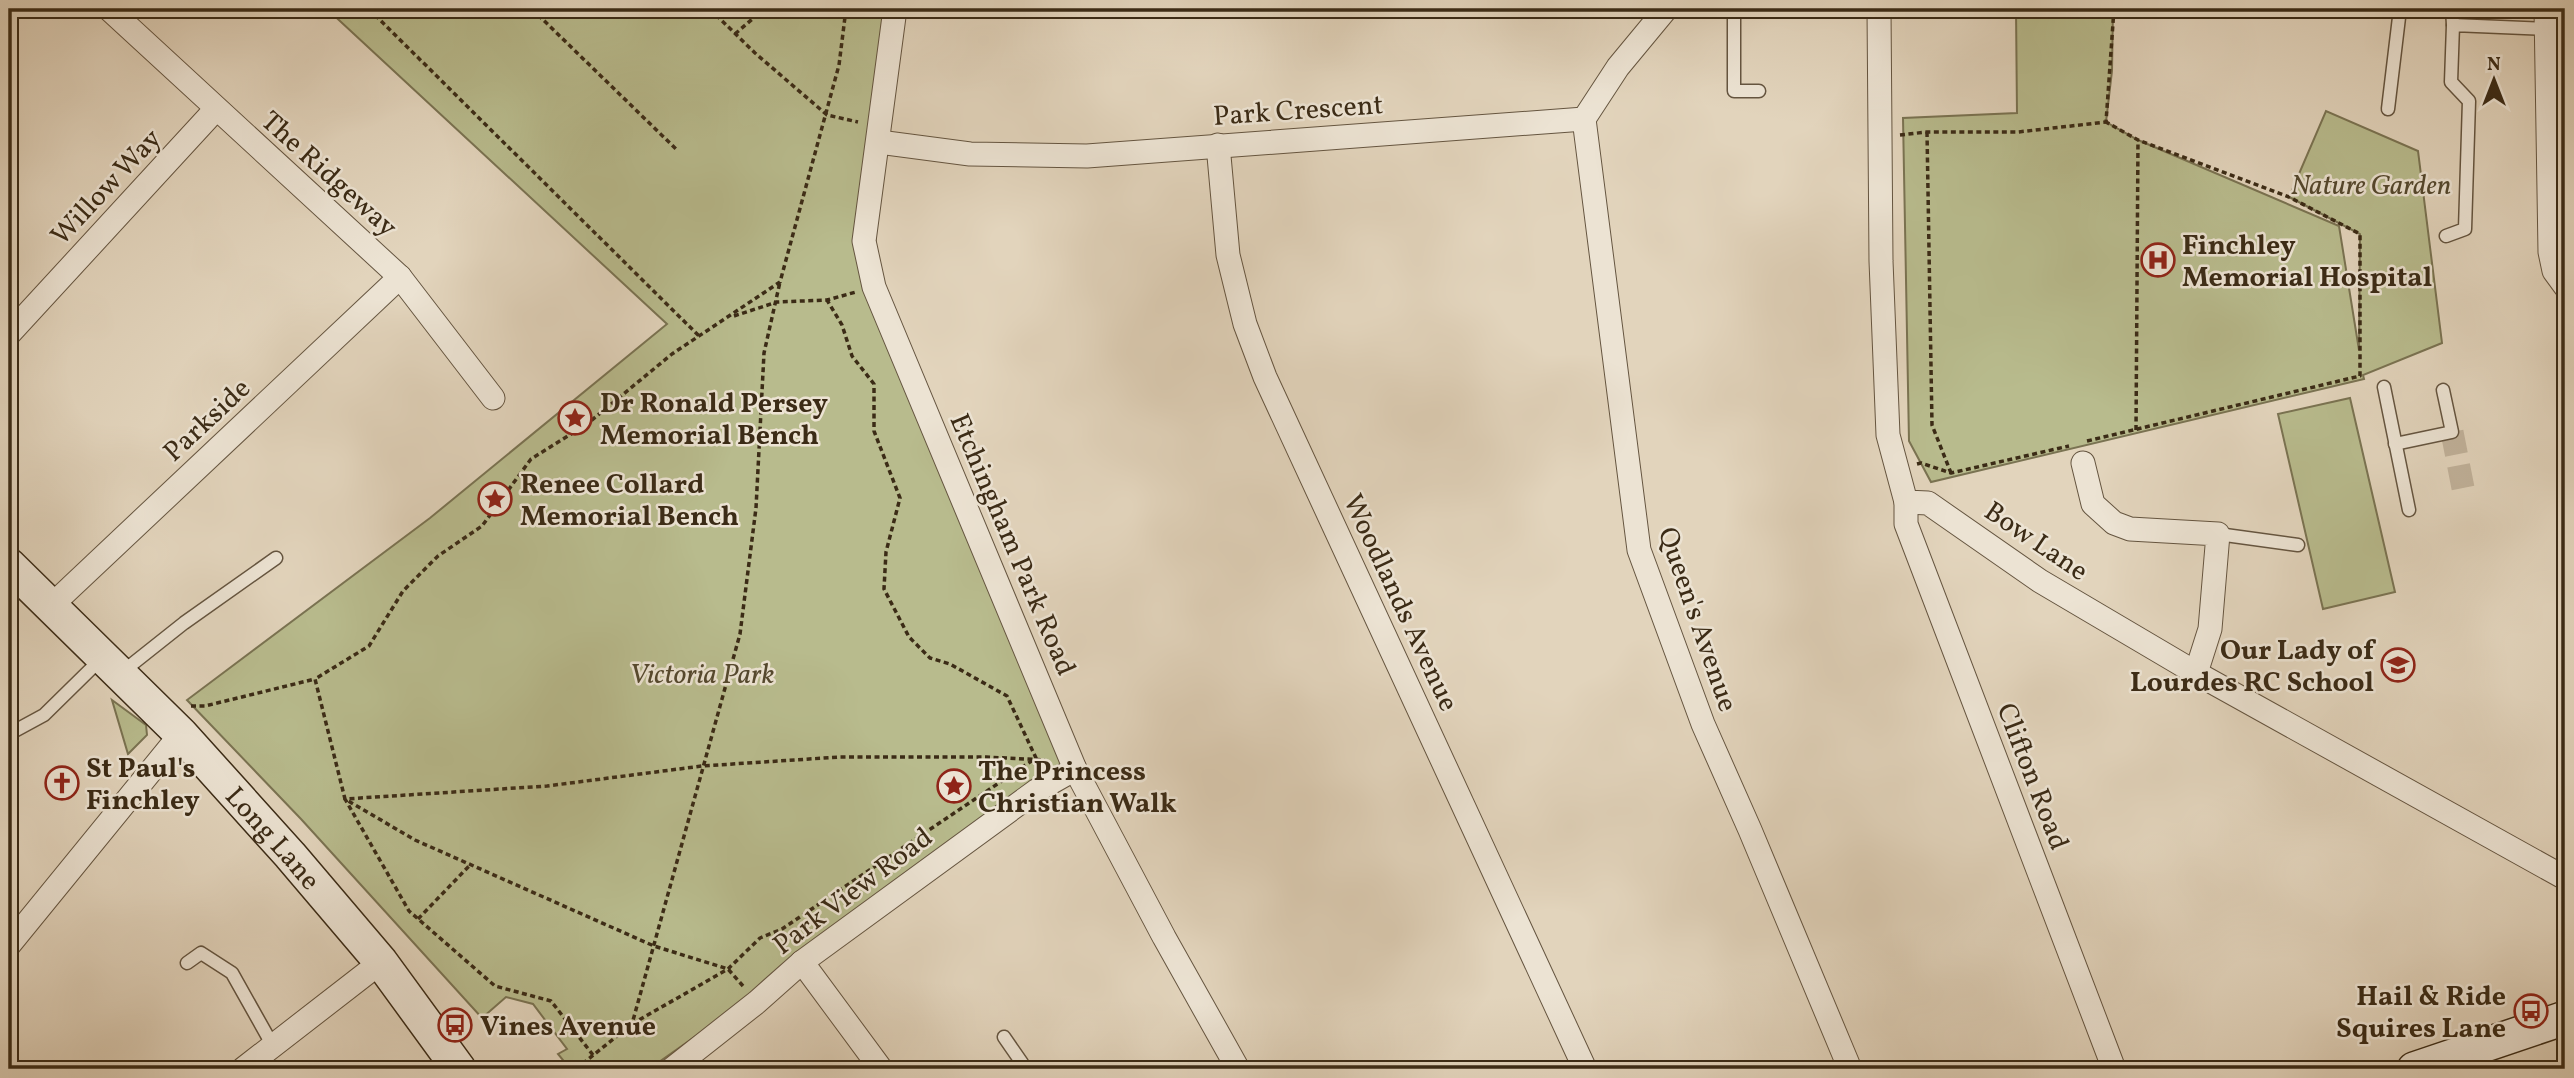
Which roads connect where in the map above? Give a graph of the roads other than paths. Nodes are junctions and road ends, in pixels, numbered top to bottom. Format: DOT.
graph roads {
  1 [pos="109,9"];
  2 [pos="895,9"];
  3 [pos="1666,9"];
  4 [pos="1734,9"];
  5 [pos="1879,9"];
  6 [pos="2400,9"];
  7 [pos="2452,9"];
  8 [pos="2546,19"];
  9 [pos="2453,25"];
  10 [pos="1759,91"];
  11 [pos="2388,108"];
  12 [pos="216,109"];
  13 [pos="1584,119"];
  14 [pos="880,135"];
  15 [pos="1218,145"];
  16 [pos="2446,236"];
  17 [pos="400,277"];
  18 [pos="2565,286"];
  19 [pos="9,334"];
  20 [pos="2384,387"];
  21 [pos="2443,390"];
  22 [pos="493,398"];
  23 [pos="2395,444"];
  24 [pos="2079,450"];
  25 [pos="1906,502"];
  26 [pos="2409,510"];
  27 [pos="2218,534"];
  28 [pos="2298,545"];
  29 [pos="275,558"];
  30 [pos="9,565"];
  31 [pos="52,605"];
  32 [pos="111,666"];
  33 [pos="2196,674"];
  34 [pos="9,734"];
  35 [pos="181,734"];
  36 [pos="1075,769"];
  37 [pos="2565,878"];
  38 [pos="9,944"];
  39 [pos="381,962"];
  40 [pos="802,962"];
  41 [pos="187,963"];
  42 [pos="2565,1018"];
  43 [pos="1004,1037"];
  44 [pos="273,1045"];
  45 [pos="243,1069"];
  46 [pos="459,1069"];
  47 [pos="671,1069"];
  48 [pos="881,1069"];
  49 [pos="1013,1069"];
  50 [pos="1238,1069"];
  51 [pos="1586,1069"];
  52 [pos="1850,1069"];
  53 [pos="2114,1069"];
  54 [pos="2414,1069"];
  1 -- 12 [label="street, The Ridgeway"];
  2 -- 14 [label="street, Etchingham Park Road"];
  3 -- 13 [label="street"];
  4 -- 10 [label="lane"];
  5 -- 25 [label="street"];
  6 -- 11 [label="lane"];
  7 -- 9 [label="lane"];
  8 -- 9 [label="lane"];
  8 -- 18 [label="street"];
  9 -- 16 [label="lane"];
  12 -- 17 [label="street, The Ridgeway"];
  12 -- 19 [label="street, Willow Way"];
  13 -- 15 [label="street, Park Crescent"];
  13 -- 52 [label="street, Queen's Avenue"];
  14 -- 15 [label="street, Park Crescent"];
  14 -- 36 [label="street, Etchingham Park Road"];
  15 -- 51 [label="street, Woodlands Avenue"];
  17 -- 22 [label="street, The Ridgeway"];
  17 -- 31 [label="street, Parkside"];
  20 -- 23 [label="lane"];
  21 -- 23 [label="lane"];
  23 -- 26 [label="lane"];
  24 -- 27 [label="street"];
  25 -- 33 [label="street, Bow Lane"];
  25 -- 53 [label="street, Clifton Road"];
  27 -- 28 [label="lane"];
  27 -- 33 [label="street"];
  29 -- 32 [label="lane"];
  30 -- 31 [label="street, Long Lane"];
  31 -- 32 [label="street, Long Lane"];
  32 -- 34 [label="lane"];
  32 -- 35 [label="street, Long Lane"];
  33 -- 37 [label="street, Bow Lane"];
  35 -- 38 [label="street"];
  35 -- 39 [label="street, Long Lane"];
  36 -- 40 [label="street, Park View Road"];
  36 -- 50 [label="street, Etchingham Park Road"];
  39 -- 44 [label="street"];
  39 -- 46 [label="street, Long Lane"];
  40 -- 47 [label="street, Park View Road"];
  40 -- 48 [label="street"];
  41 -- 44 [label="lane"];
  42 -- 54 [label="street"];
  43 -- 49 [label="lane"];
  44 -- 45 [label="street"];
}
